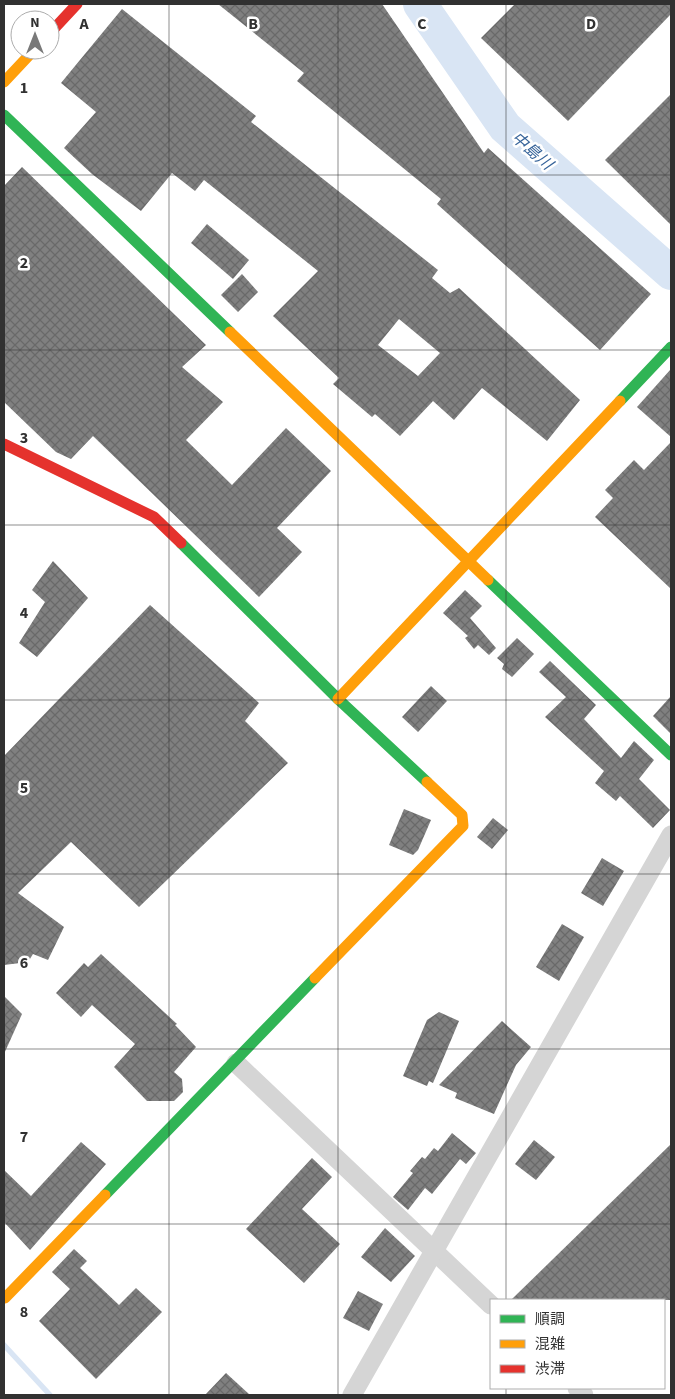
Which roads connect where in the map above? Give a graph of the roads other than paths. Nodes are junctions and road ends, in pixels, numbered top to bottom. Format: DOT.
graph roads {
  1 [pos="77,4"];
  2 [pos="60,22"];
  3 [pos="25,60"];
  4 [pos="4,82"];
  5 [pos="4,115"];
  6 [pos="671,347"];
  7 [pos="4,444"];
  8 [pos="469,559"];
  9 [pos="338,699"];
  10 [pos="671,755"];
  11 [pos="671,835"];
  12 [pos="236,1062"];
  13 [pos="434,1250"];
  14 [pos="5,1298"];
  15 [pos="490,1304"];
  16 [pos="352,1395"];
  1 -- 2 [label="street"];
  3 -- 4 [label="street"];
  5 -- 8 [label="street"];
  6 -- 8 [label="street"];
  7 -- 9 [label="street"];
  8 -- 9 [label="street"];
  8 -- 10 [label="street"];
  9 -- 12 [label="street"];
  11 -- 13 [label="street"];
  12 -- 13 [label="street"];
  12 -- 14 [label="street"];
  13 -- 15 [label="street"];
  13 -- 16 [label="street"];
}
